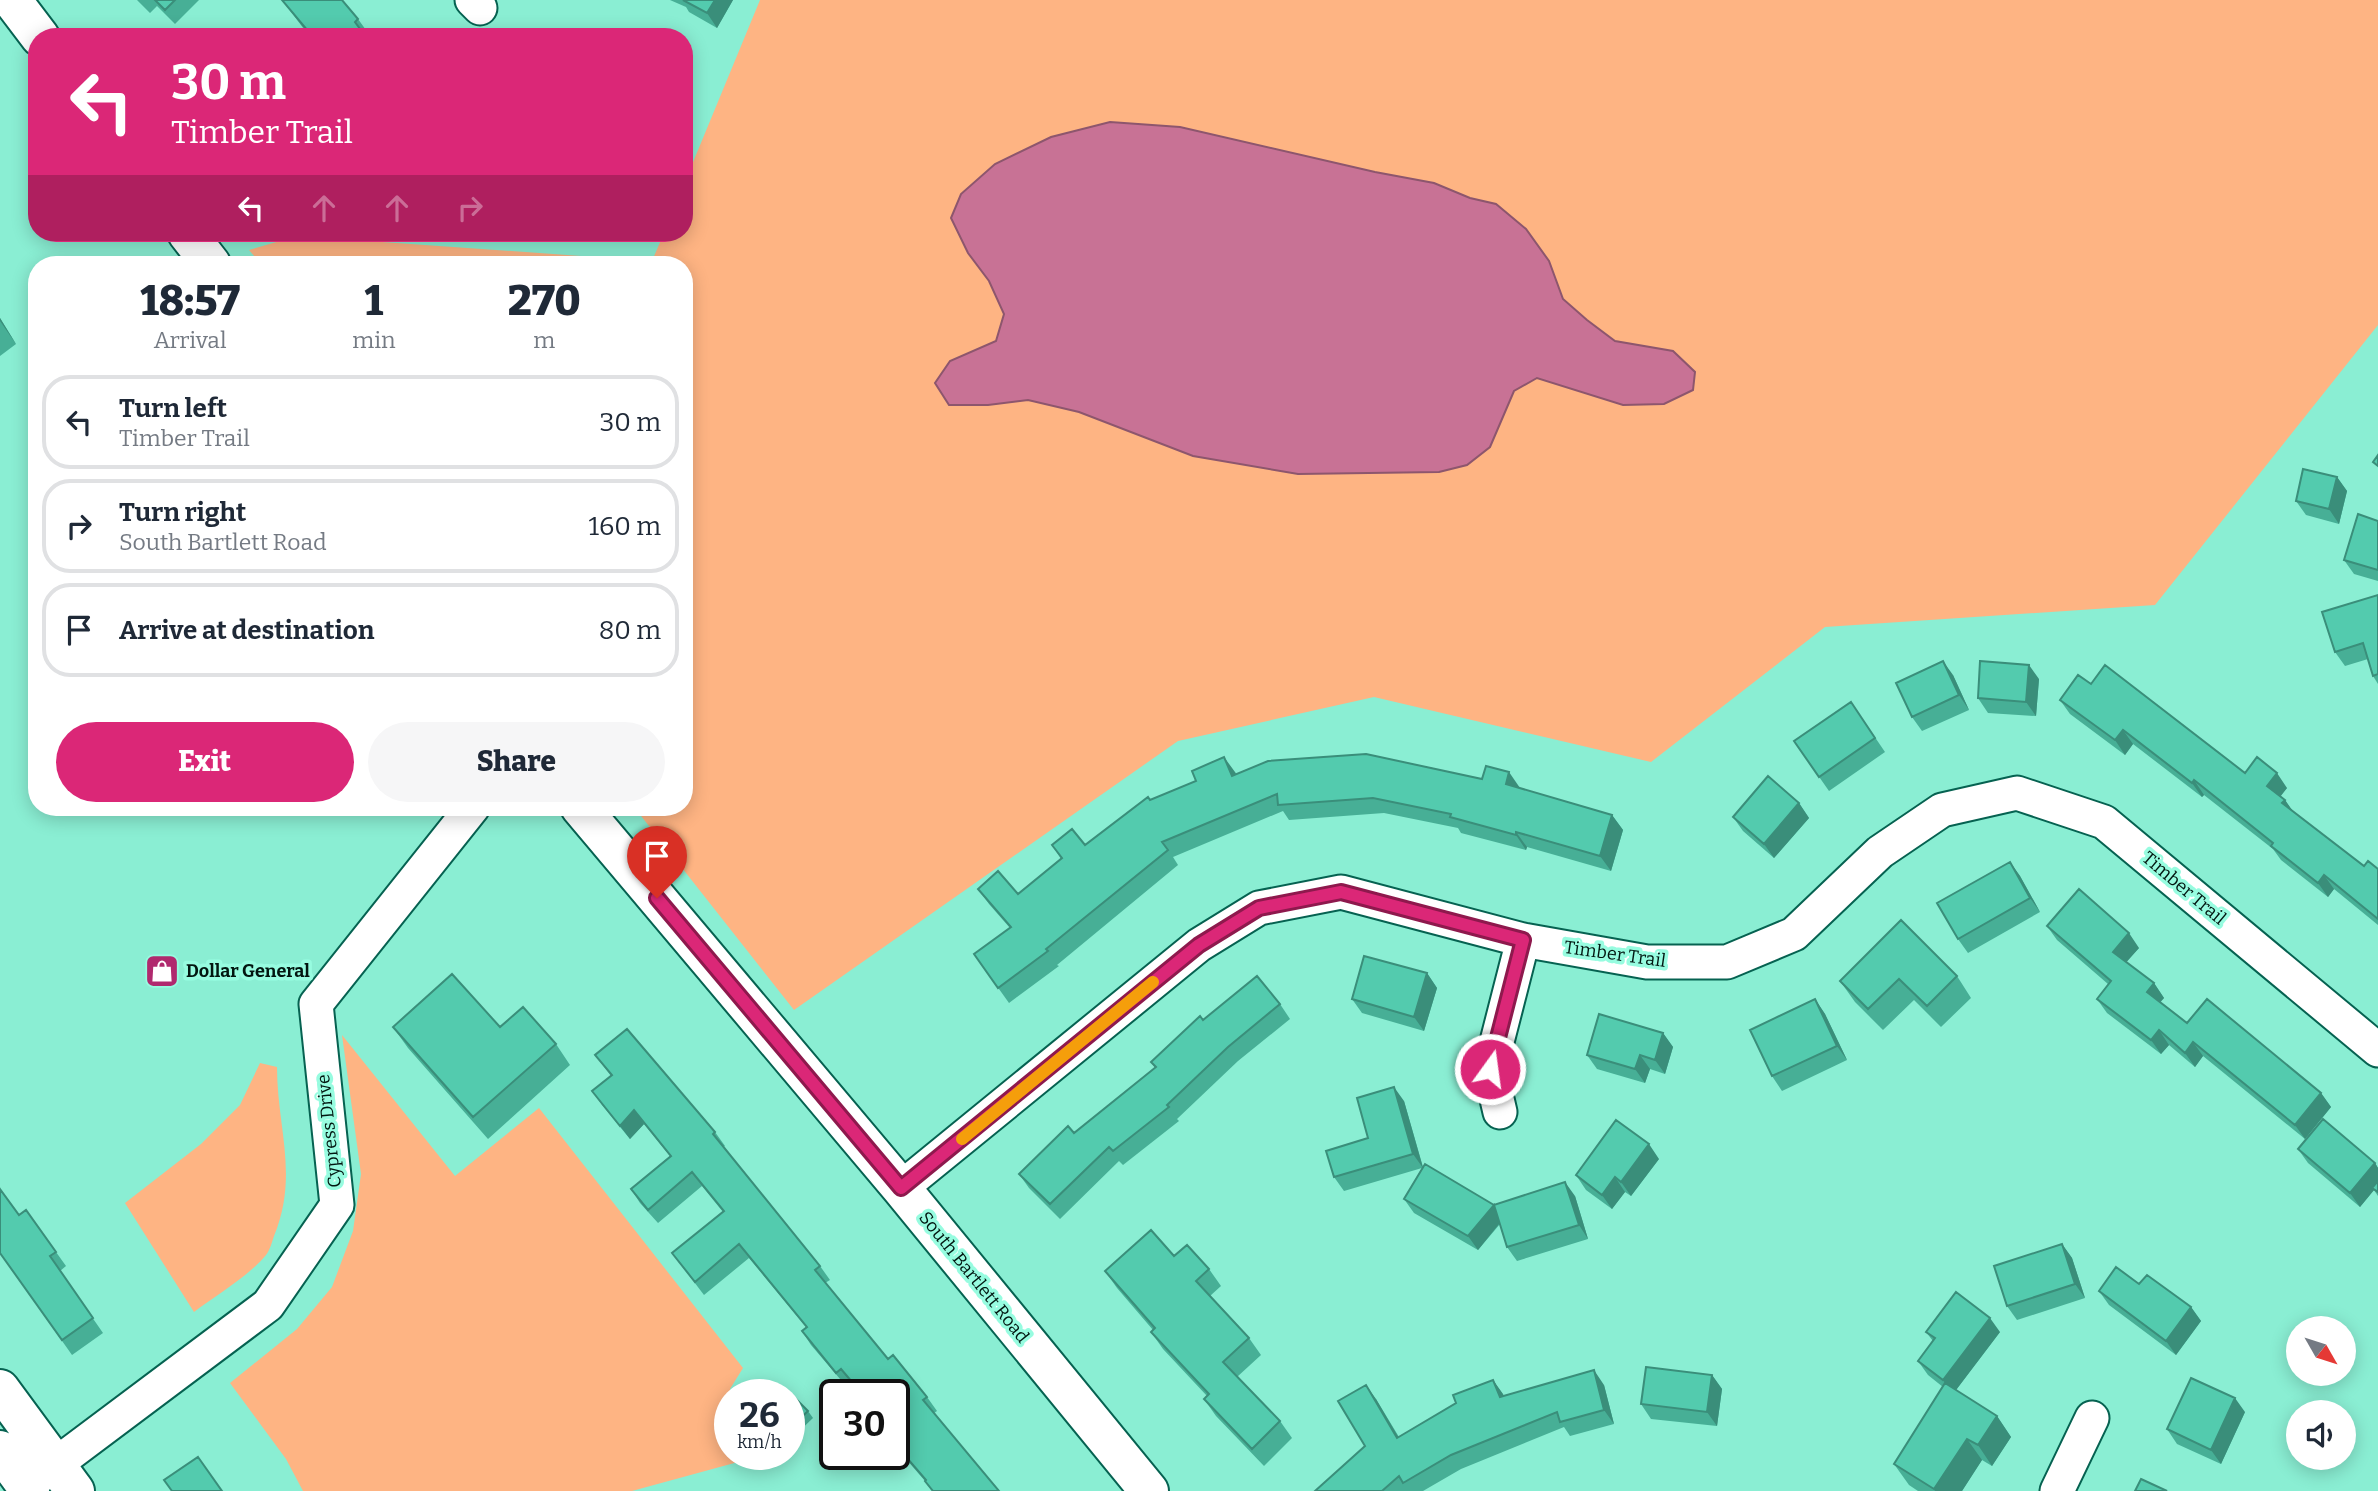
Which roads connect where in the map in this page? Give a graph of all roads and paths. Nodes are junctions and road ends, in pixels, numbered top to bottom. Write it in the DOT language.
graph roads {
  1 [pos="12,0"];
  2 [pos="33,28"];
  3 [pos="194,242"];
  4 [pos="205,256"];
  5 [pos="467,816"];
  6 [pos="588,816"];
  7 [pos="1523,940"];
  8 [pos="2378,1050"];
  9 [pos="1500,1112"];
  10 [pos="901,1188"];
  11 [pos="0,1388"];
  12 [pos="2092,1418"];
  13 [pos="0,1450"];
  14 [pos="41,1485"];
  15 [pos="1149,1491"];
  16 [pos="2057,1491"];
  1 -- 2 [label="main road"];
  3 -- 4 [label="main road"];
  5 -- 14 [label="street, Cypress Drive"];
  6 -- 10 [label="main road, South Bartlett Road"];
  7 -- 8 [label="street, Timber Trail"];
  7 -- 9 [label="street"];
  7 -- 10 [label="street, Timber Trail"];
  10 -- 15 [label="main road, South Bartlett Road"];
  11 -- 14 [label="main road"];
  12 -- 16 [label="street"];
  13 -- 14 [label="main road"];
}
